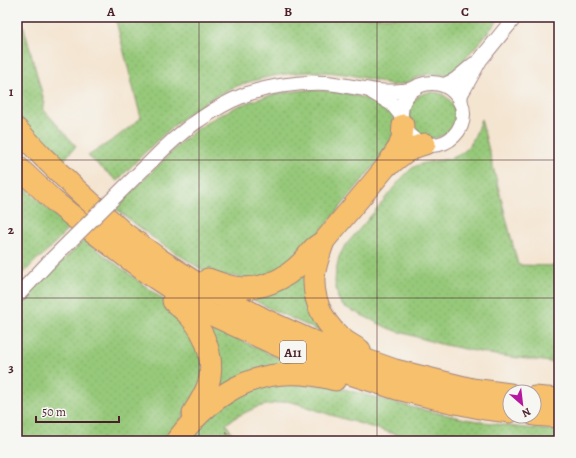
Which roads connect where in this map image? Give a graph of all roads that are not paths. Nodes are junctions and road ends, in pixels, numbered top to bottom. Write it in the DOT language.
graph roads {
  1 [pos="515,17"];
  2 [pos="480,60"];
  3 [pos="444,86"];
  4 [pos="416,88"];
  5 [pos="367,89"];
  6 [pos="460,102"];
  7 [pos="402,120"];
  8 [pos="17,129"];
  9 [pos="425,144"];
  10 [pos="17,166"];
  11 [pos="385,168"];
  12 [pos="324,241"];
  13 [pos="154,267"];
  14 [pos="17,296"];
  15 [pos="395,370"];
  16 [pos="502,393"];
  17 [pos="542,398"];
  18 [pos="559,399"];
  19 [pos="451,402"];
  20 [pos="502,411"];
  21 [pos="542,416"];
  22 [pos="559,417"];
  23 [pos="181,435"];
  1 -- 2 [label="street"];
  2 -- 3 [label="street"];
  2 -- 6 [label="street"];
  3 -- 4 [label="street"];
  3 -- 6 [label="street"];
  4 -- 5 [label="street"];
  4 -- 7 [label="street"];
  5 -- 7 [label="street"];
  5 -- 14 [label="street, bridge"];
  6 -- 9 [label="street"];
  7 -- 9 [label="street"];
  7 -- 11 [label="highway"];
  8 -- 13 [label="highway, A11"];
  9 -- 11 [label="highway"];
  10 -- 13 [label="highway, A11"];
  11 -- 12 [label="highway"];
  12 -- 13 [label="highway"];
  12 -- 15 [label="highway"];
  13 -- 15 [label="highway, A11"];
  13 -- 19 [label="highway, A11"];
  13 -- 23 [label="highway"];
  15 -- 16 [label="highway, A11"];
  17 -- 18 [label="highway"];
  19 -- 20 [label="highway, A11"];
  19 -- 23 [label="highway"];
  21 -- 22 [label="highway"];
}
